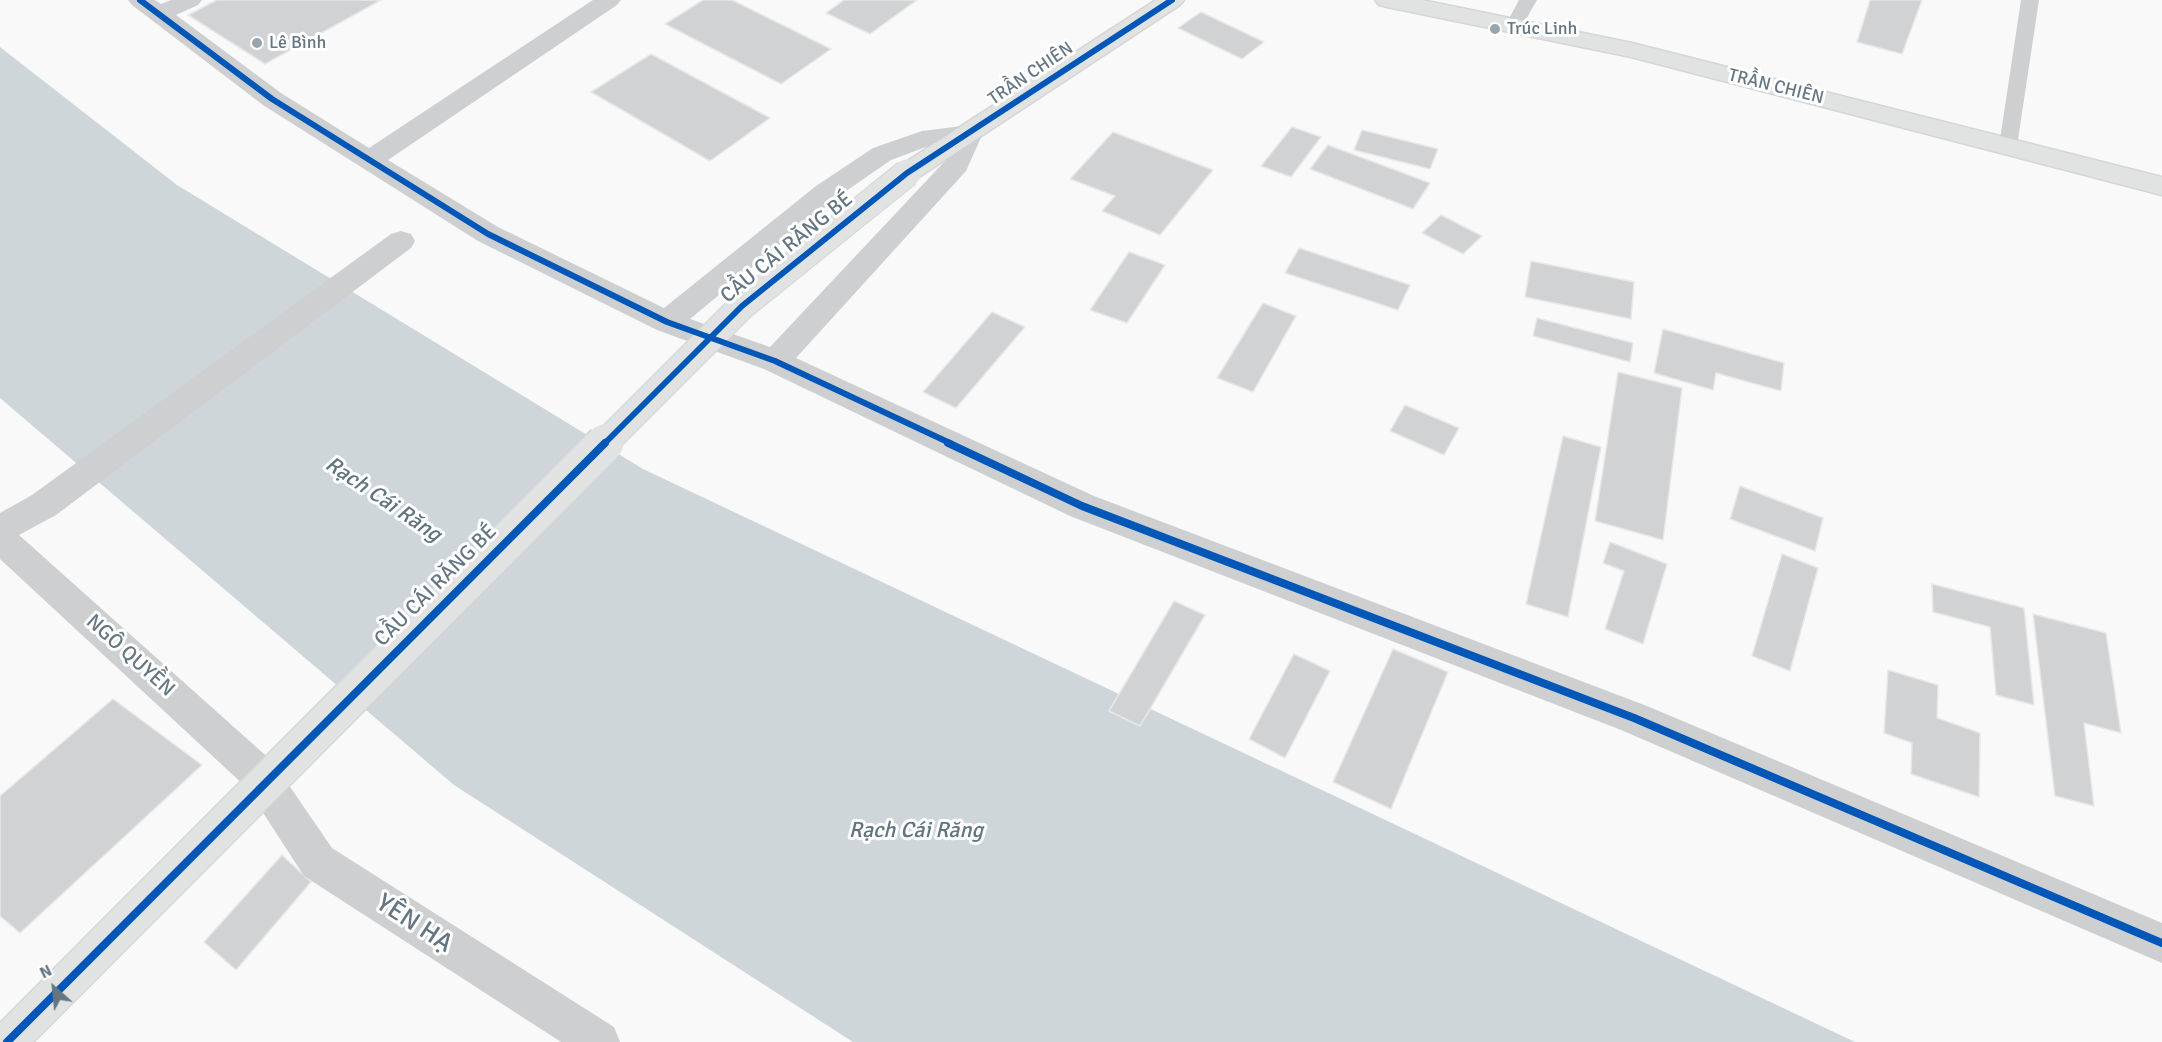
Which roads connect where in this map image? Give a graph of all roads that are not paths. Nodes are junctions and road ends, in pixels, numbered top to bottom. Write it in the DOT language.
graph roads {
  1 [pos="189,0"];
  2 [pos="609,0"];
  3 [pos="1172,0"];
  4 [pos="1387,0"];
  5 [pos="1528,0"];
  6 [pos="2030,0"];
  7 [pos="149,7"];
  8 [pos="1514,26"];
  9 [pos="970,133"];
  10 [pos="2008,146"];
  11 [pos="369,160"];
  12 [pos="907,173"];
  13 [pos="2162,186"];
  14 [pos="401,241"];
  15 [pos="667,322"];
  16 [pos="775,361"];
  17 [pos="0,529"];
  18 [pos="0,538"];
  19 [pos="260,775"];
  20 [pos="2162,943"];
  21 [pos="8,1042"];
  22 [pos="599,1042"];
  1 -- 7 [label="street"];
  2 -- 11 [label="street"];
  3 -- 9 [label="street, TRẦN CHIÊN"];
  4 -- 8 [label="street, TRẦN CHIÊN"];
  5 -- 8 [label="lane"];
  6 -- 10 [label="lane"];
  7 -- 11 [label="street"];
  8 -- 10 [label="street, TRẦN CHIÊN"];
  9 -- 12 [label="street, TRẦN CHIÊN"];
  9 -- 15 [label="street"];
  9 -- 16 [label="street"];
  10 -- 13 [label="street, TRẦN CHIÊN"];
  11 -- 15 [label="street"];
  12 -- 21 [label="street, CẦU CÁI RĂNG BÉ, bridge"];
  14 -- 17 [label="street"];
  15 -- 16 [label="street"];
  16 -- 20 [label="street"];
  18 -- 19 [label="street, NGÔ QUYỀN"];
  19 -- 22 [label="street, YÊN HẠ"];
}
